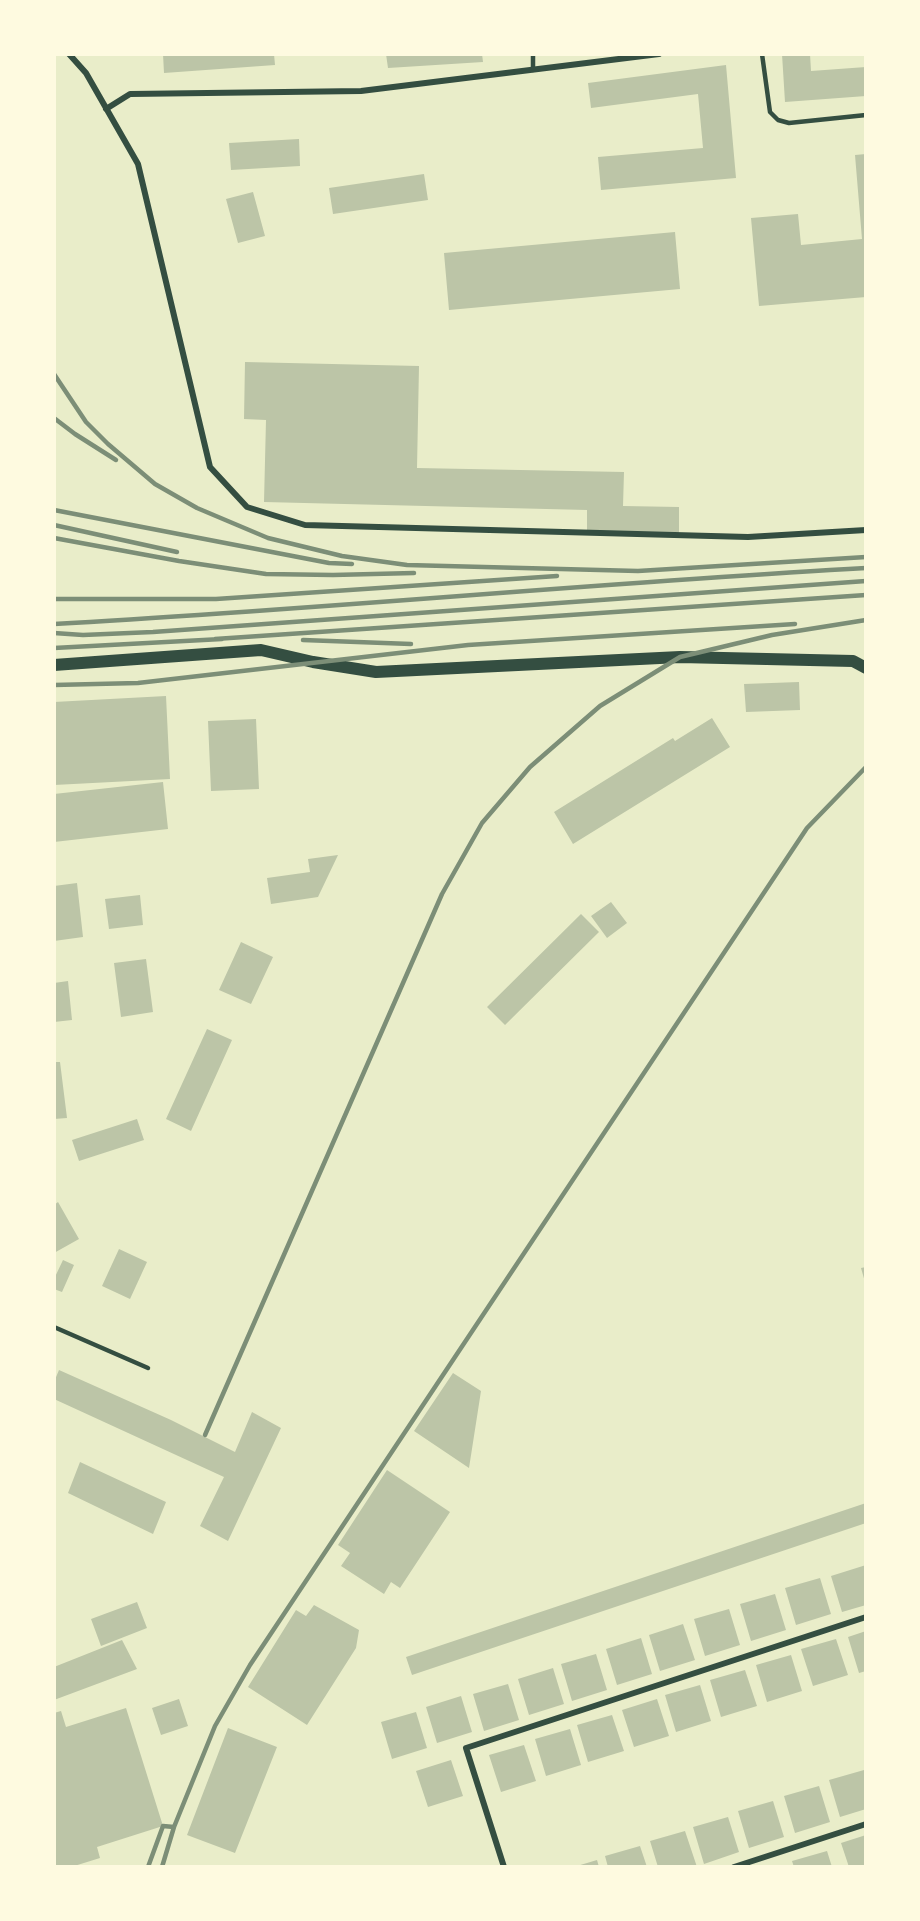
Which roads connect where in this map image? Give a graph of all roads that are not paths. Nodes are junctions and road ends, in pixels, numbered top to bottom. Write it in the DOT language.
graph roads {
  1 [pos="69,54"];
  2 [pos="533,54"];
  3 [pos="659,54"];
  4 [pos="762,54"];
  5 [pos="533,70"];
  6 [pos="106,109"];
  7 [pos="866,115"];
  8 [pos="866,530"];
  9 [pos="54,665"];
  10 [pos="866,668"];
  11 [pos="54,1327"];
  12 [pos="148,1368"];
  13 [pos="866,1617"];
  14 [pos="866,1824"];
  15 [pos="504,1867"];
  16 [pos="734,1867"];
  1 -- 6 [label="street"];
  2 -- 5 [label="lane"];
  3 -- 5 [label="street"];
  4 -- 7 [label="lane"];
  5 -- 6 [label="street"];
  6 -- 8 [label="street"];
  9 -- 10 [label="main road"];
  11 -- 12 [label="lane"];
  13 -- 15 [label="street"];
  14 -- 16 [label="street"];
}
